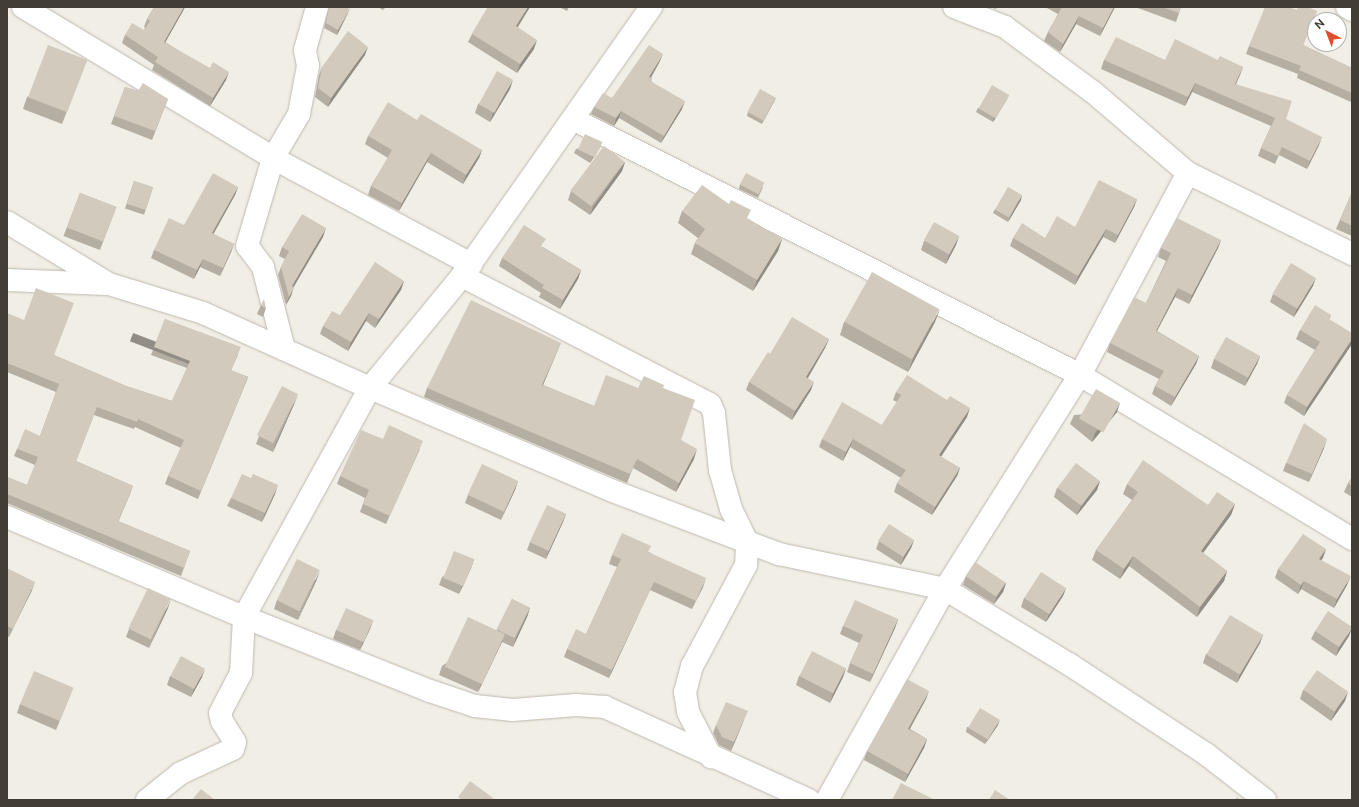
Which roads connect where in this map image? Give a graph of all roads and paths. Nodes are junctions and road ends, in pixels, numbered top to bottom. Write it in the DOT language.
graph roads {
  1 [pos="22,7"];
  2 [pos="317,7"];
  3 [pos="651,7"];
  4 [pos="954,7"];
  5 [pos="1347,7"];
  6 [pos="1352,10"];
  7 [pos="573,119"];
  8 [pos="273,158"];
  9 [pos="1188,173"];
  10 [pos="7,222"];
  11 [pos="1352,254"];
  12 [pos="466,270"];
  13 [pos="7,280"];
  14 [pos="109,284"];
  15 [pos="284,349"];
  16 [pos="1080,376"];
  17 [pos="370,388"];
  18 [pos="7,517"];
  19 [pos="1352,539"];
  20 [pos="747,542"];
  21 [pos="945,589"];
  22 [pos="244,617"];
  23 [pos="711,757"];
  24 [pos="147,800"];
  25 [pos="809,800"];
  26 [pos="827,800"];
  27 [pos="1265,800"];
  1 -- 8 [label="street"];
  2 -- 8 [label="street"];
  3 -- 7 [label="street"];
  4 -- 9 [label="street"];
  5 -- 6 [label="street"];
  7 -- 12 [label="street"];
  7 -- 16 [label="street"];
  8 -- 12 [label="street"];
  8 -- 15 [label="street"];
  9 -- 11 [label="street"];
  9 -- 16 [label="street"];
  10 -- 14 [label="street"];
  12 -- 17 [label="street"];
  12 -- 20 [label="street"];
  13 -- 14 [label="street"];
  14 -- 15 [label="street"];
  15 -- 17 [label="street"];
  16 -- 19 [label="street"];
  16 -- 21 [label="street"];
  17 -- 20 [label="street"];
  17 -- 22 [label="street"];
  18 -- 22 [label="street"];
  20 -- 21 [label="street"];
  20 -- 23 [label="street"];
  21 -- 26 [label="street"];
  21 -- 27 [label="street"];
  22 -- 23 [label="street"];
  22 -- 24 [label="street"];
  23 -- 25 [label="street"];
}
